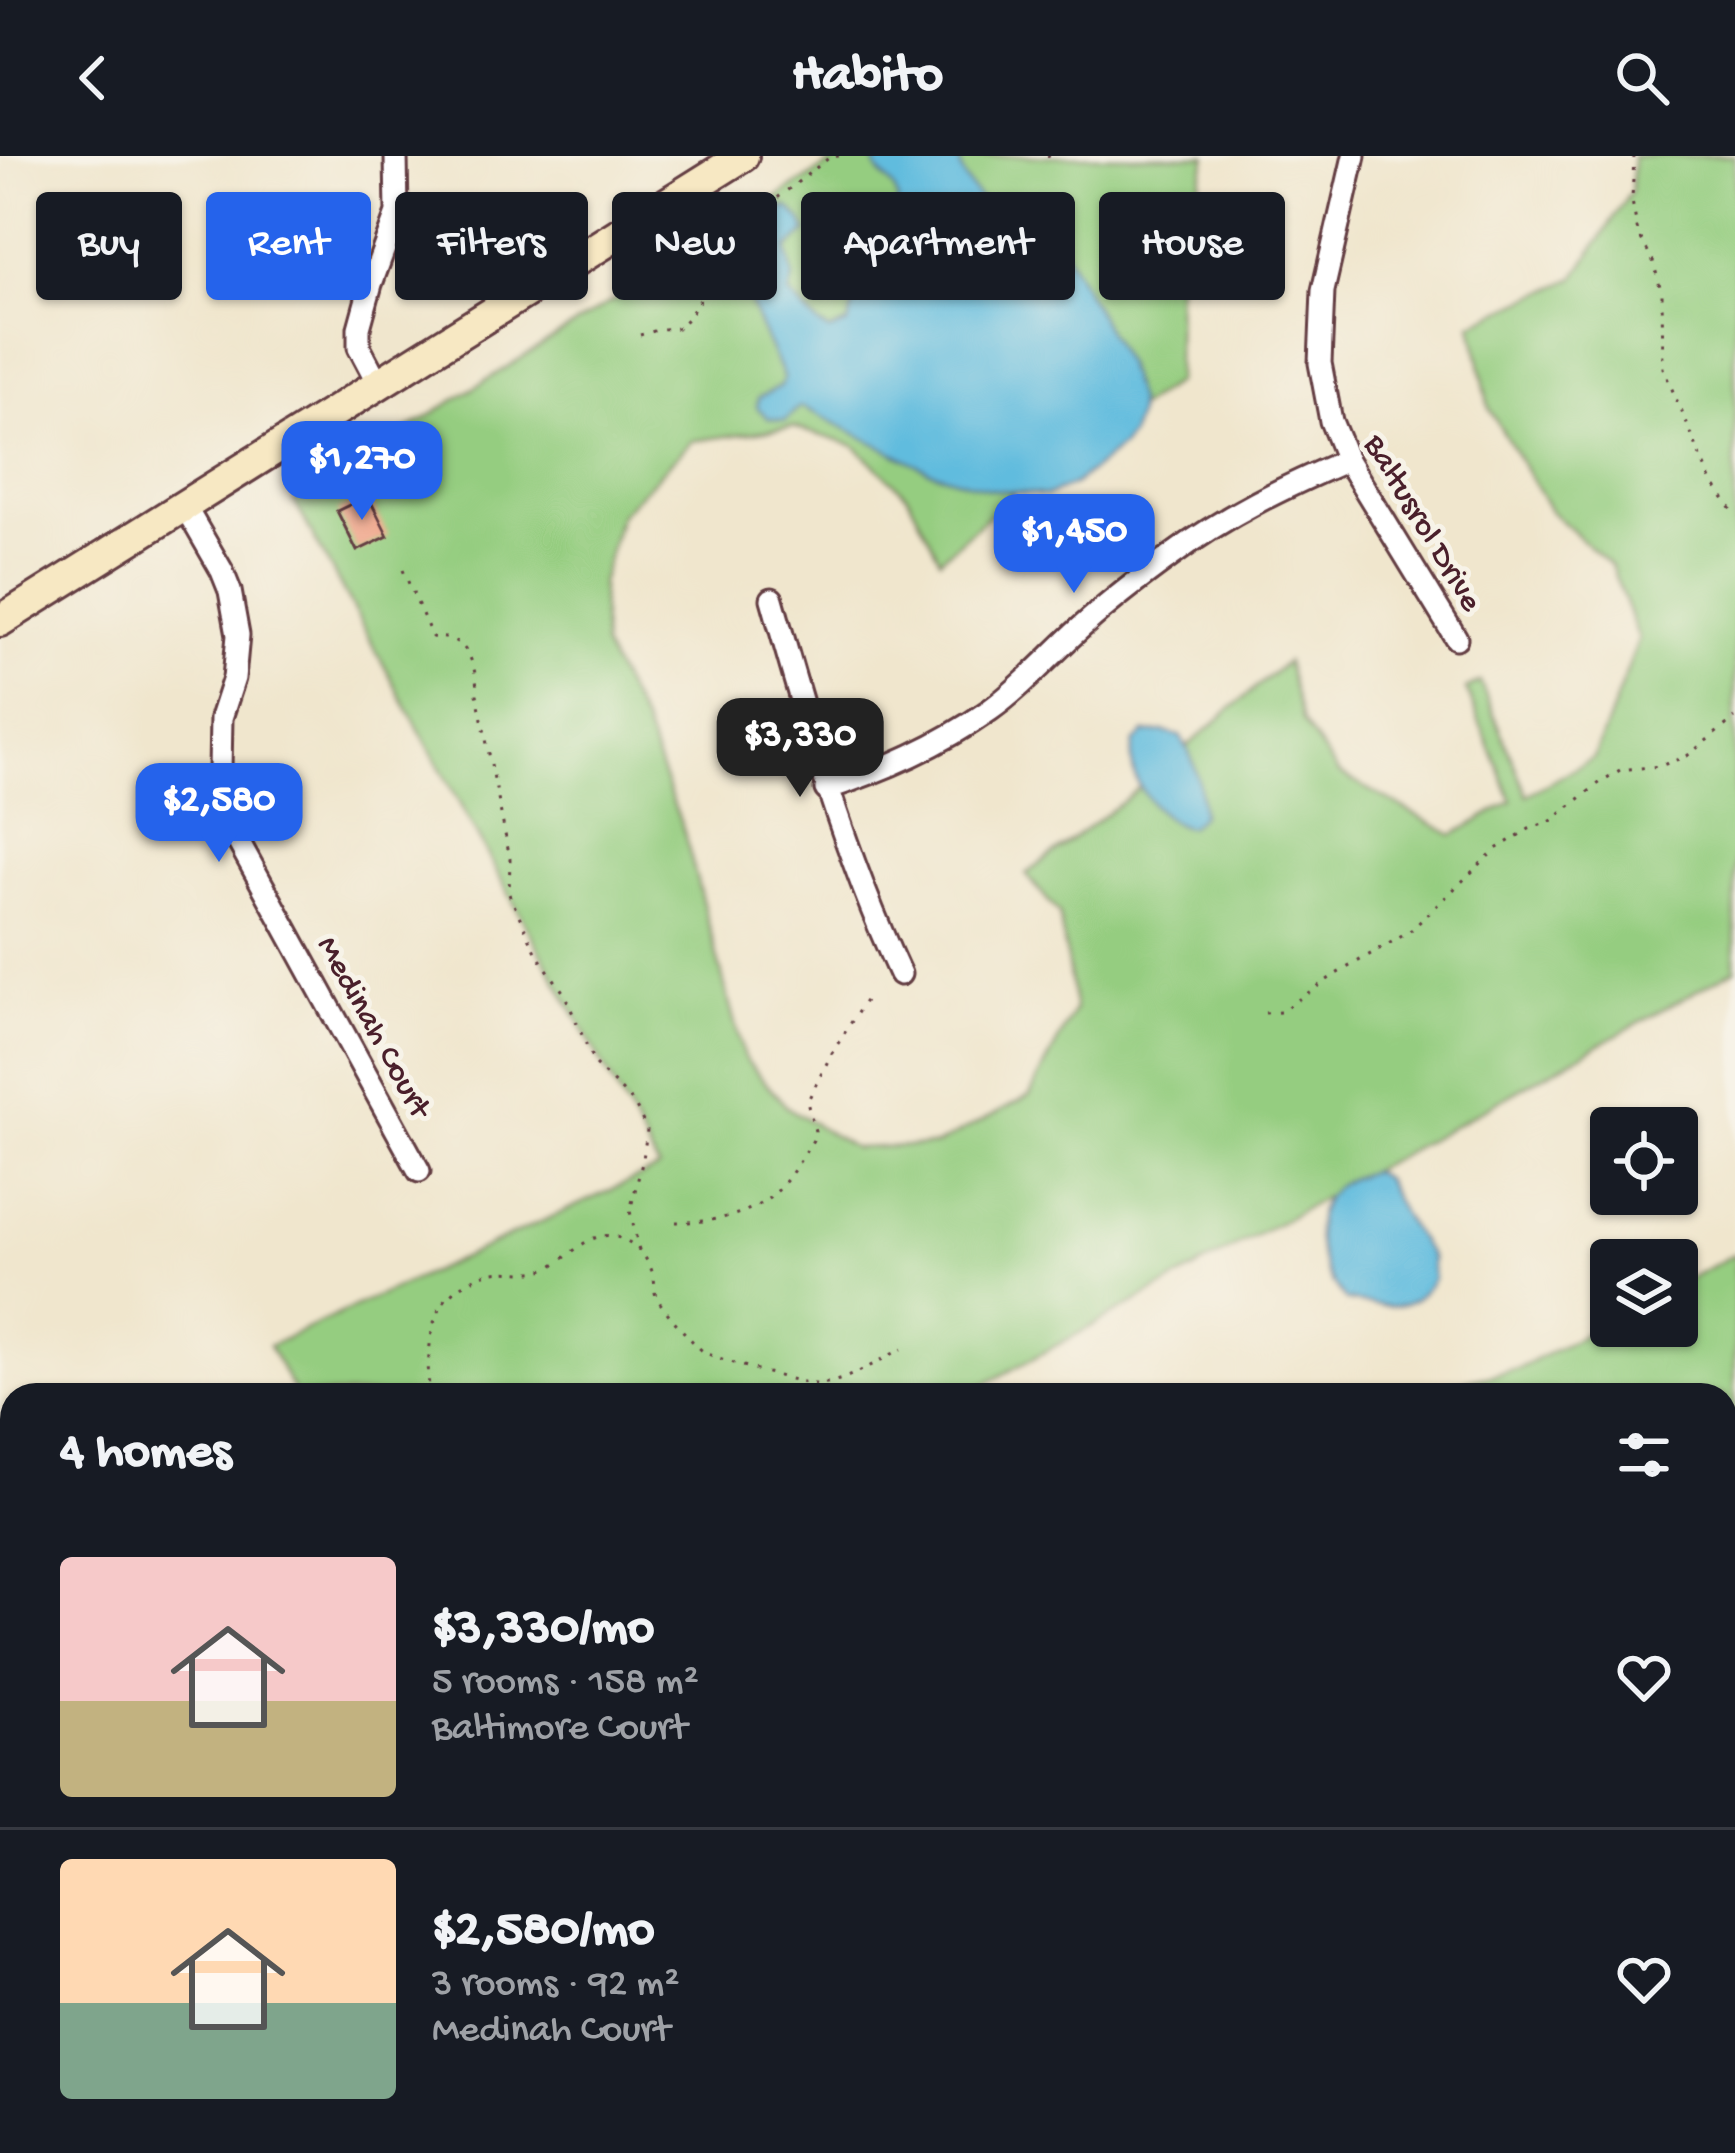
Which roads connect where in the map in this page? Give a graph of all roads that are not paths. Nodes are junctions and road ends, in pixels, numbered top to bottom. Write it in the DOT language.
graph roads {
  1 [pos="396,156"];
  2 [pos="742,156"];
  3 [pos="1354,156"];
  4 [pos="379,383"];
  5 [pos="1347,460"];
  6 [pos="184,505"];
  7 [pos="772,599"];
  8 [pos="0,621"];
  9 [pos="1456,638"];
  10 [pos="826,789"];
  11 [pos="900,974"];
  12 [pos="419,1171"];
  1 -- 4 [label="street"];
  2 -- 4 [label="street"];
  3 -- 5 [label="street, Baltusrol Drive"];
  4 -- 6 [label="street"];
  5 -- 9 [label="street, Baltusrol Drive"];
  5 -- 10 [label="street"];
  6 -- 8 [label="street"];
  6 -- 12 [label="street, Medinah Court"];
  7 -- 10 [label="street"];
  10 -- 11 [label="street"];
}
